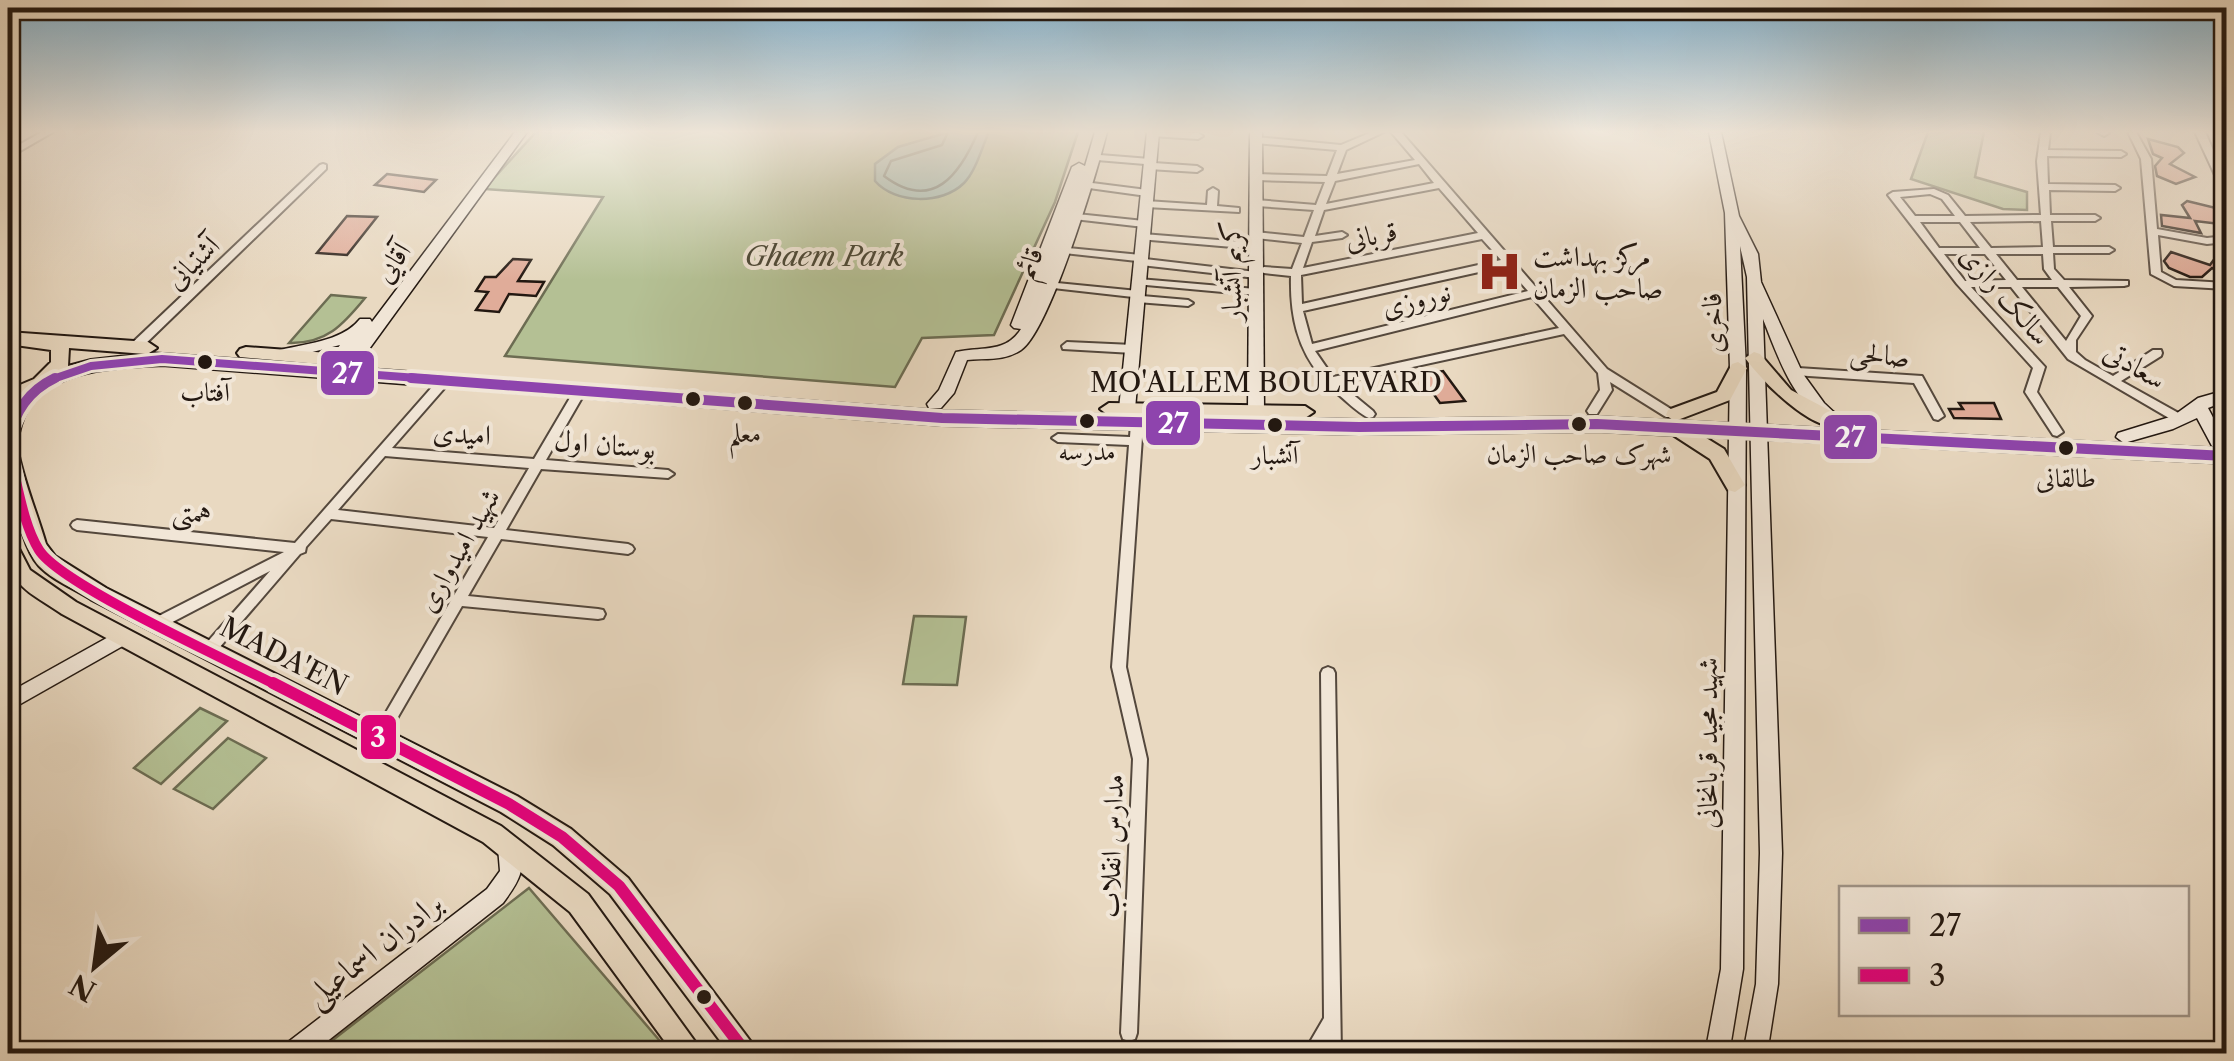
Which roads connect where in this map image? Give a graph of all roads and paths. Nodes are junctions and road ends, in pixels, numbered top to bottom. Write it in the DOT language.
graph roads {
  1 [pos="309,182"];
  2 [pos="467,182"];
  3 [pos="483,182"];
  4 [pos="1072,182"];
  5 [pos="1084,182"];
  6 [pos="1148,182"];
  7 [pos="1256,182"];
  8 [pos="1328,182"];
  9 [pos="1440,182"];
  10 [pos="1725,182"];
  11 [pos="2045,182"];
  12 [pos="2148,182"];
  13 [pos="1442,184"];
  14 [pos="1092,186"];
  15 [pos="2045,187"];
  16 [pos="2115,188"];
  17 [pos="1213,191"];
  18 [pos="1146,198"];
  19 [pos="1256,203"];
  20 [pos="1212,208"];
  21 [pos="1320,208"];
  22 [pos="1236,210"];
  23 [pos="1732,213"];
  24 [pos="1082,214"];
  25 [pos="1965,218"];
  26 [pos="2049,218"];
  27 [pos="2095,218"];
  28 [pos="1915,219"];
  29 [pos="1144,230"];
  30 [pos="2151,231"];
  31 [pos="1342,234"];
  32 [pos="1486,235"];
  33 [pos="2226,239"];
  34 [pos="1256,240"];
  35 [pos="1308,240"];
  36 [pos="2048,250"];
  37 [pos="2108,250"];
  38 [pos="1068,251"];
  39 [pos="1986,251"];
  40 [pos="1938,252"];
  41 [pos="1141,260"];
  42 [pos="1508,262"];
  43 [pos="1260,273"];
  44 [pos="1296,273"];
  45 [pos="1754,276"];
  46 [pos="2124,283"];
  47 [pos="1965,284"];
  48 [pos="2011,284"];
  49 [pos="2058,284"];
  50 [pos="1056,286"];
  51 [pos="2226,286"];
  52 [pos="1138,292"];
  53 [pos="1256,292"];
  54 [pos="1536,293"];
  55 [pos="1188,303"];
  56 [pos="1296,309"];
  57 [pos="364,324"];
  58 [pos="1567,330"];
  59 [pos="41,339"];
  60 [pos="8,341"];
  61 [pos="1067,346"];
  62 [pos="135,347"];
  63 [pos="1132,349"];
  64 [pos="1308,349"];
  65 [pos="1011,350"];
  66 [pos="2157,353"];
  67 [pos="281,355"];
  68 [pos="2074,358"];
  69 [pos="1746,362"];
  70 [pos="349,363"];
  71 [pos="1604,372"];
  72 [pos="1798,372"];
  73 [pos="444,381"];
  74 [pos="2113,381"];
  75 [pos="1327,382"];
  76 [pos="40,383"];
  77 [pos="581,389"];
  78 [pos="2226,396"];
  79 [pos="8,397"];
  80 [pos="935,404"];
  81 [pos="2200,409"];
  82 [pos="1256,411"];
  83 [pos="1593,412"];
  84 [pos="1369,414"];
  85 [pos="1938,416"];
  86 [pos="2178,418"];
  87 [pos="1673,419"];
  88 [pos="1838,422"];
  89 [pos="1133,424"];
  90 [pos="1745,424"];
  91 [pos="2057,432"];
  92 [pos="2124,437"];
  93 [pos="1058,438"];
  94 [pos="8,439"];
  95 [pos="8,448"];
  96 [pos="2224,449"];
  97 [pos="384,452"];
  98 [pos="537,464"];
  99 [pos="668,474"];
  100 [pos="1735,485"];
  101 [pos="330,514"];
  102 [pos="77,525"];
  103 [pos="496,535"];
  104 [pos="8,547"];
  105 [pos="301,549"];
  106 [pos="628,549"];
  107 [pos="458,600"];
  108 [pos="598,614"];
  109 [pos="156,624"];
  110 [pos="121,638"];
  111 [pos="208,651"];
  112 [pos="1734,667"];
  113 [pos="1328,672"];
  114 [pos="1766,674"];
  115 [pos="1767,698"];
  116 [pos="1734,702"];
  117 [pos="8,704"];
  118 [pos="1768,722"];
  119 [pos="378,737"];
  120 [pos="509,847"];
  121 [pos="1332,1020"];
  122 [pos="1129,1033"];
  123 [pos="684,1050"];
  124 [pos="290,1054"];
  125 [pos="747,1054"];
  126 [pos="1311,1054"];
  127 [pos="1333,1054"];
  128 [pos="1718,1054"];
  129 [pos="1755,1054"];
  1 -- 62 [label="street, آشتیانی"];
  2 -- 57 [label="main road, آقایی"];
  3 -- 70 [label="main road, آقایی"];
  4 -- 65 [label="main road, قائم"];
  5 -- 65 [label="main road, قائم"];
  6 -- 18 [label="main road"];
  7 -- 19 [label="main road, کریم آتشبار"];
  8 -- 21 [label="street"];
  9 -- 13 [label="street"];
  10 -- 23 [label="main road, فاخری"];
  11 -- 15 [label="street, سعادتی"];
  12 -- 30 [label="street"];
  13 -- 21 [label="street"];
  13 -- 32 [label="street"];
  14 -- 18 [label="street"];
  15 -- 16 [label="street"];
  15 -- 26 [label="street, سعادتی"];
  17 -- 20 [label="street"];
  18 -- 20 [label="street"];
  18 -- 29 [label="main road"];
  19 -- 21 [label="street"];
  19 -- 34 [label="main road, کریم آتشبار"];
  20 -- 22 [label="street"];
  21 -- 35 [label="street"];
  23 -- 45 [label="main road, فاخری"];
  23 -- 69 [label="main road, فاخری"];
  24 -- 29 [label="street"];
  25 -- 26 [label="street"];
  25 -- 28 [label="street"];
  25 -- 28 [label="street, سالک رازی"];
  25 -- 39 [label="street"];
  26 -- 27 [label="street"];
  26 -- 36 [label="street, سعادتی"];
  28 -- 40 [label="street, سالک رازی"];
  29 -- 34 [label="street"];
  29 -- 41 [label="main road"];
  30 -- 33 [label="street"];
  30 -- 51 [label="street"];
  31 -- 35 [label="street"];
  32 -- 42 [label="street"];
  32 -- 44 [label="street, قربانی"];
  34 -- 35 [label="street"];
  34 -- 43 [label="main road, کریم آتشبار"];
  35 -- 44 [label="street"];
  36 -- 37 [label="street"];
  36 -- 39 [label="street"];
  36 -- 49 [label="street, سعادتی"];
  38 -- 41 [label="street, قربانی"];
  39 -- 40 [label="street"];
  39 -- 48 [label="street"];
  40 -- 47 [label="street, سالک رازی"];
  41 -- 43 [label="street, قربانی"];
  41 -- 52 [label="main road"];
  42 -- 54 [label="street"];
  42 -- 56 [label="street"];
  43 -- 44 [label="street, قربانی"];
  43 -- 53 [label="main road, کریم آتشبار"];
  44 -- 56 [label="street"];
  45 -- 69 [label="main road, فاخری"];
  45 -- 72 [label="main road"];
  46 -- 49 [label="street"];
  47 -- 48 [label="street"];
  47 -- 91 [label="street, سالک رازی"];
  48 -- 49 [label="street"];
  48 -- 68 [label="street"];
  49 -- 68 [label="street, سعادتی"];
  50 -- 52 [label="street"];
  52 -- 53 [label="street"];
  52 -- 55 [label="street"];
  52 -- 63 [label="main road"];
  53 -- 82 [label="main road, کریم آتشبار"];
  54 -- 58 [label="street"];
  54 -- 64 [label="street, نوروزی"];
  56 -- 64 [label="street"];
  57 -- 67 [label="main road"];
  57 -- 70 [label="main road, آقایی"];
  58 -- 71 [label="street"];
  58 -- 75 [label="street"];
  59 -- 60 [label="main road, MO'ALLEM BOULEVARD"];
  59 -- 62 [label="main road, MO'ALLEM BOULEVARD"];
  59 -- 76 [label="main road"];
  61 -- 63 [label="street"];
  62 -- 67 [label="main road, MO'ALLEM BOULEVARD"];
  63 -- 89 [label="main road"];
  64 -- 75 [label="street"];
  65 -- 80 [label="main road"];
  66 -- 74 [label="street"];
  67 -- 70 [label="main road, MO'ALLEM BOULEVARD"];
  68 -- 74 [label="street, سعادتی"];
  69 -- 87 [label="main road"];
  69 -- 88 [label="main road"];
  69 -- 90 [label="main road, فاخری"];
  70 -- 73 [label="main road, MO'ALLEM BOULEVARD"];
  70 -- 76 [label="main road, MO'ALLEM BOULEVARD"];
  70 -- 80 [label="main road, MO'ALLEM BOULEVARD"];
  71 -- 83 [label="street"];
  71 -- 87 [label="street"];
  72 -- 85 [label="street, صالحی"];
  72 -- 88 [label="main road"];
  73 -- 77 [label="main road, MO'ALLEM BOULEVARD"];
  73 -- 97 [label="street"];
  74 -- 86 [label="street, سعادتی"];
  75 -- 84 [label="street"];
  76 -- 79 [label="main road, MO'ALLEM BOULEVARD"];
  76 -- 94 [label="main road"];
  77 -- 89 [label="main road, MO'ALLEM BOULEVARD"];
  77 -- 98 [label="street, شهيد امیدواری"];
  78 -- 81 [label="main road"];
  80 -- 89 [label="main road, MO'ALLEM BOULEVARD"];
  81 -- 86 [label="main road"];
  81 -- 96 [label="main road"];
  82 -- 84 [label="main road, MO'ALLEM BOULEVARD"];
  82 -- 89 [label="main road, MO'ALLEM BOULEVARD"];
  83 -- 84 [label="main road, MO'ALLEM BOULEVARD"];
  83 -- 87 [label="main road, MO'ALLEM BOULEVARD"];
  86 -- 92 [label="main road"];
  87 -- 89 [label="main road, MO'ALLEM BOULEVARD"];
  87 -- 90 [label="main road, MO'ALLEM BOULEVARD"];
  87 -- 100 [label="main road"];
  88 -- 90 [label="main road, MO'ALLEM BOULEVARD"];
  88 -- 91 [label="main road, MO'ALLEM BOULEVARD"];
  89 -- 93 [label="street"];
  89 -- 122 [label="street, مدارس انقلاب"];
  90 -- 96 [label="main road, MO'ALLEM BOULEVARD"];
  90 -- 100 [label="main road, شهید مجید قربانخانی"];
  90 -- 114 [label="main road"];
  91 -- 92 [label="main road, MO'ALLEM BOULEVARD"];
  92 -- 96 [label="main road, MO'ALLEM BOULEVARD"];
  95 -- 109 [label="main road, MADA'EN"];
  97 -- 98 [label="street, امیدی"];
  97 -- 101 [label="street"];
  98 -- 99 [label="street, بوستان اول"];
  98 -- 103 [label="street, شهيد امیدواری"];
  100 -- 112 [label="main road, شهید مجید قربانخانی"];
  101 -- 103 [label="street"];
  101 -- 105 [label="street"];
  102 -- 105 [label="street, همتی"];
  103 -- 106 [label="street"];
  103 -- 107 [label="street, شهيد امیدواری"];
  104 -- 110 [label="main road"];
  105 -- 109 [label="street"];
  105 -- 111 [label="street"];
  107 -- 108 [label="street"];
  107 -- 119 [label="street, شهيد امیدواری"];
  109 -- 111 [label="main road, MADA'EN"];
  110 -- 117 [label="main road"];
  110 -- 120 [label="main road"];
  111 -- 119 [label="main road, MADA'EN"];
  112 -- 114 [label="main road"];
  112 -- 116 [label="main road, شهید مجید قربانخانی"];
  113 -- 121 [label="street"];
  114 -- 115 [label="main road"];
  115 -- 116 [label="main road"];
  115 -- 118 [label="main road"];
  116 -- 118 [label="main road"];
  116 -- 128 [label="main road, شهید مجید قربانخانی"];
  118 -- 129 [label="main road"];
  119 -- 125 [label="main road, MADA'EN"];
  120 -- 123 [label="main road"];
  120 -- 124 [label="main road, برادران اسماعیلی"];
  121 -- 126 [label="street"];
  121 -- 127 [label="street"];
}
